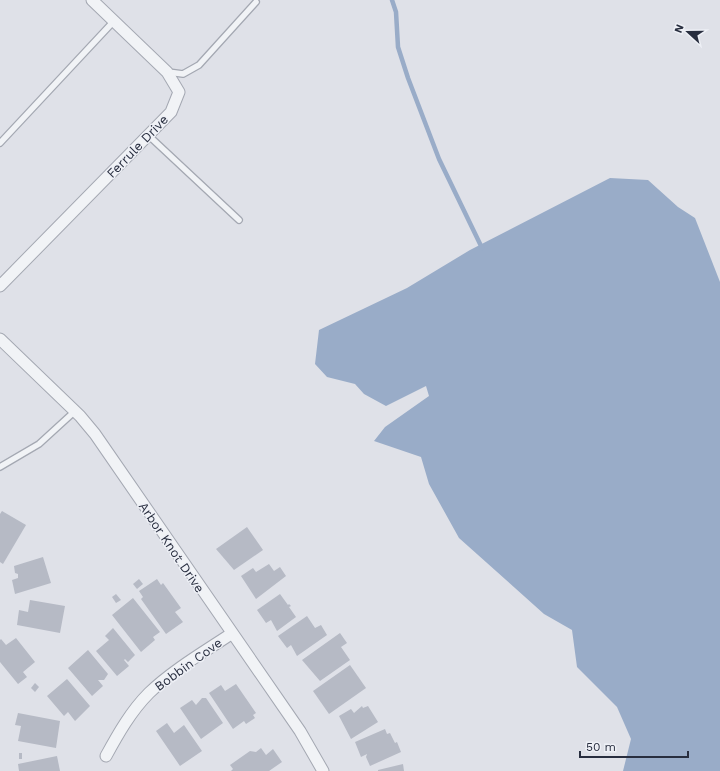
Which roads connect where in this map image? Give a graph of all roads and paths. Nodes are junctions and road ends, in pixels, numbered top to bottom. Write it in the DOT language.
graph roads {
  1 [pos="92,0"];
  2 [pos="256,2"];
  3 [pos="114,21"];
  4 [pos="168,72"];
  5 [pos="148,135"];
  6 [pos="0,143"];
  7 [pos="239,220"];
  8 [pos="0,286"];
  9 [pos="0,339"];
  10 [pos="74,412"];
  11 [pos="0,467"];
  12 [pos="231,634"];
  13 [pos="106,756"];
  14 [pos="323,771"];
  1 -- 3 [label="street, Ferrule Drive"];
  2 -- 4 [label="lane"];
  3 -- 4 [label="street, Ferrule Drive"];
  3 -- 6 [label="lane"];
  4 -- 5 [label="street, Ferrule Drive"];
  5 -- 7 [label="lane"];
  5 -- 8 [label="street, Ferrule Drive"];
  9 -- 10 [label="street, Arbor Knot Drive"];
  10 -- 11 [label="lane"];
  10 -- 12 [label="street, Arbor Knot Drive"];
  12 -- 13 [label="street, Bobbin Cove"];
  12 -- 14 [label="street, Arbor Knot Drive"];
}
